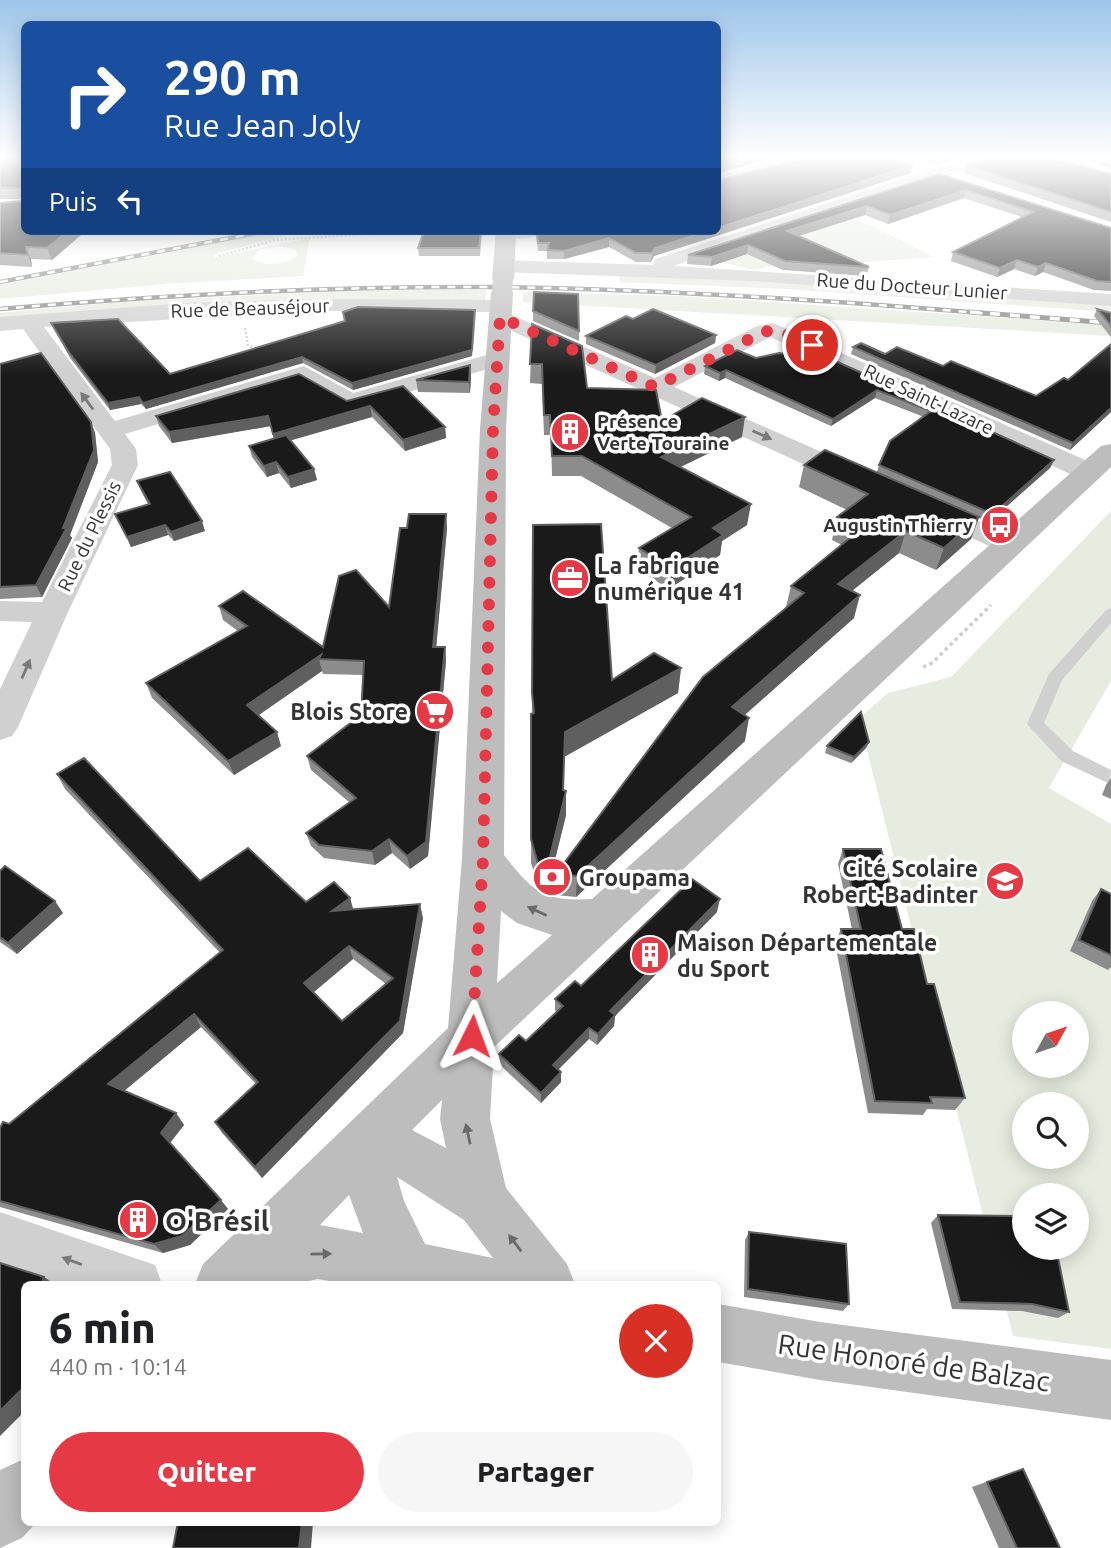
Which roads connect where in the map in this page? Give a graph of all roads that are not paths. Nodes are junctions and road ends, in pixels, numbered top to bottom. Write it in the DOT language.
graph roads {
  1 [pos="762,230"];
  2 [pos="506,235"];
  3 [pos="640,270"];
  4 [pos="502,292"];
  5 [pos="1111,300"];
  6 [pos="29,322"];
  7 [pos="0,324"];
  8 [pos="497,359"];
  9 [pos="655,387"];
  10 [pos="108,430"];
  11 [pos="1111,452"];
  12 [pos="1089,472"];
  13 [pos="884,490"];
  14 [pos="910,500"];
  15 [pos="1008,544"];
  16 [pos="0,611"];
  17 [pos="51,611"];
  18 [pos="1111,613"];
  19 [pos="0,727"];
  20 [pos="1110,777"];
  21 [pos="483,859"];
  22 [pos="603,917"];
  23 [pos="472,1036"];
  24 [pos="362,1143"];
  25 [pos="483,1201"];
  26 [pos="0,1238"];
  27 [pos="408,1268"];
  28 [pos="127,1281"];
  29 [pos="226,1281"];
  30 [pos="241,1281"];
  31 [pos="474,1281"];
  32 [pos="545,1281"];
  33 [pos="721,1333"];
  34 [pos="1111,1390"];
  35 [pos="21,1493"];
  36 [pos="0,1516"];
  1 -- 3 [label="street"];
  2 -- 4 [label="main road"];
  3 -- 4 [label="street, Rue du Docteur Lunier"];
  3 -- 5 [label="street, Rue du Docteur Lunier"];
  4 -- 6 [label="street, Rue de Beauséjour"];
  4 -- 8 [label="main road"];
  4 -- 9 [label="street"];
  6 -- 7 [label="street, Rue de Beauséjour"];
  10 -- 6 [label="street, Rue du Plessis, one-way"];
  8 -- 10 [label="street"];
  8 -- 21 [label="main road"];
  9 -- 12 [label="street, Rue Saint-Lazare"];
  9 -- 13 [label="street, one-way"];
  10 -- 17 [label="street, Rue du Plessis"];
  11 -- 12 [label="main road"];
  12 -- 15 [label="main road"];
  14 -- 15 [label="street"];
  15 -- 22 [label="main road"];
  16 -- 17 [label="street"];
  19 -- 17 [label="street, Rue du Plessis, one-way"];
  18 -- 20 [label="lane"];
  22 -- 21 [label="main road, one-way"];
  21 -- 23 [label="main road"];
  22 -- 23 [label="main road"];
  23 -- 24 [label="main road"];
  25 -- 23 [label="main road, one-way"];
  24 -- 25 [label="main road"];
  24 -- 27 [label="main road"];
  24 -- 29 [label="main road"];
  32 -- 25 [label="main road, one-way"];
  28 -- 26 [label="street, one-way"];
  30 -- 27 [label="main road, one-way"];
  27 -- 31 [label="main road"];
  33 -- 34 [label="main road, Rue Honoré de Balzac"];
  35 -- 36 [label="main road"];
}
